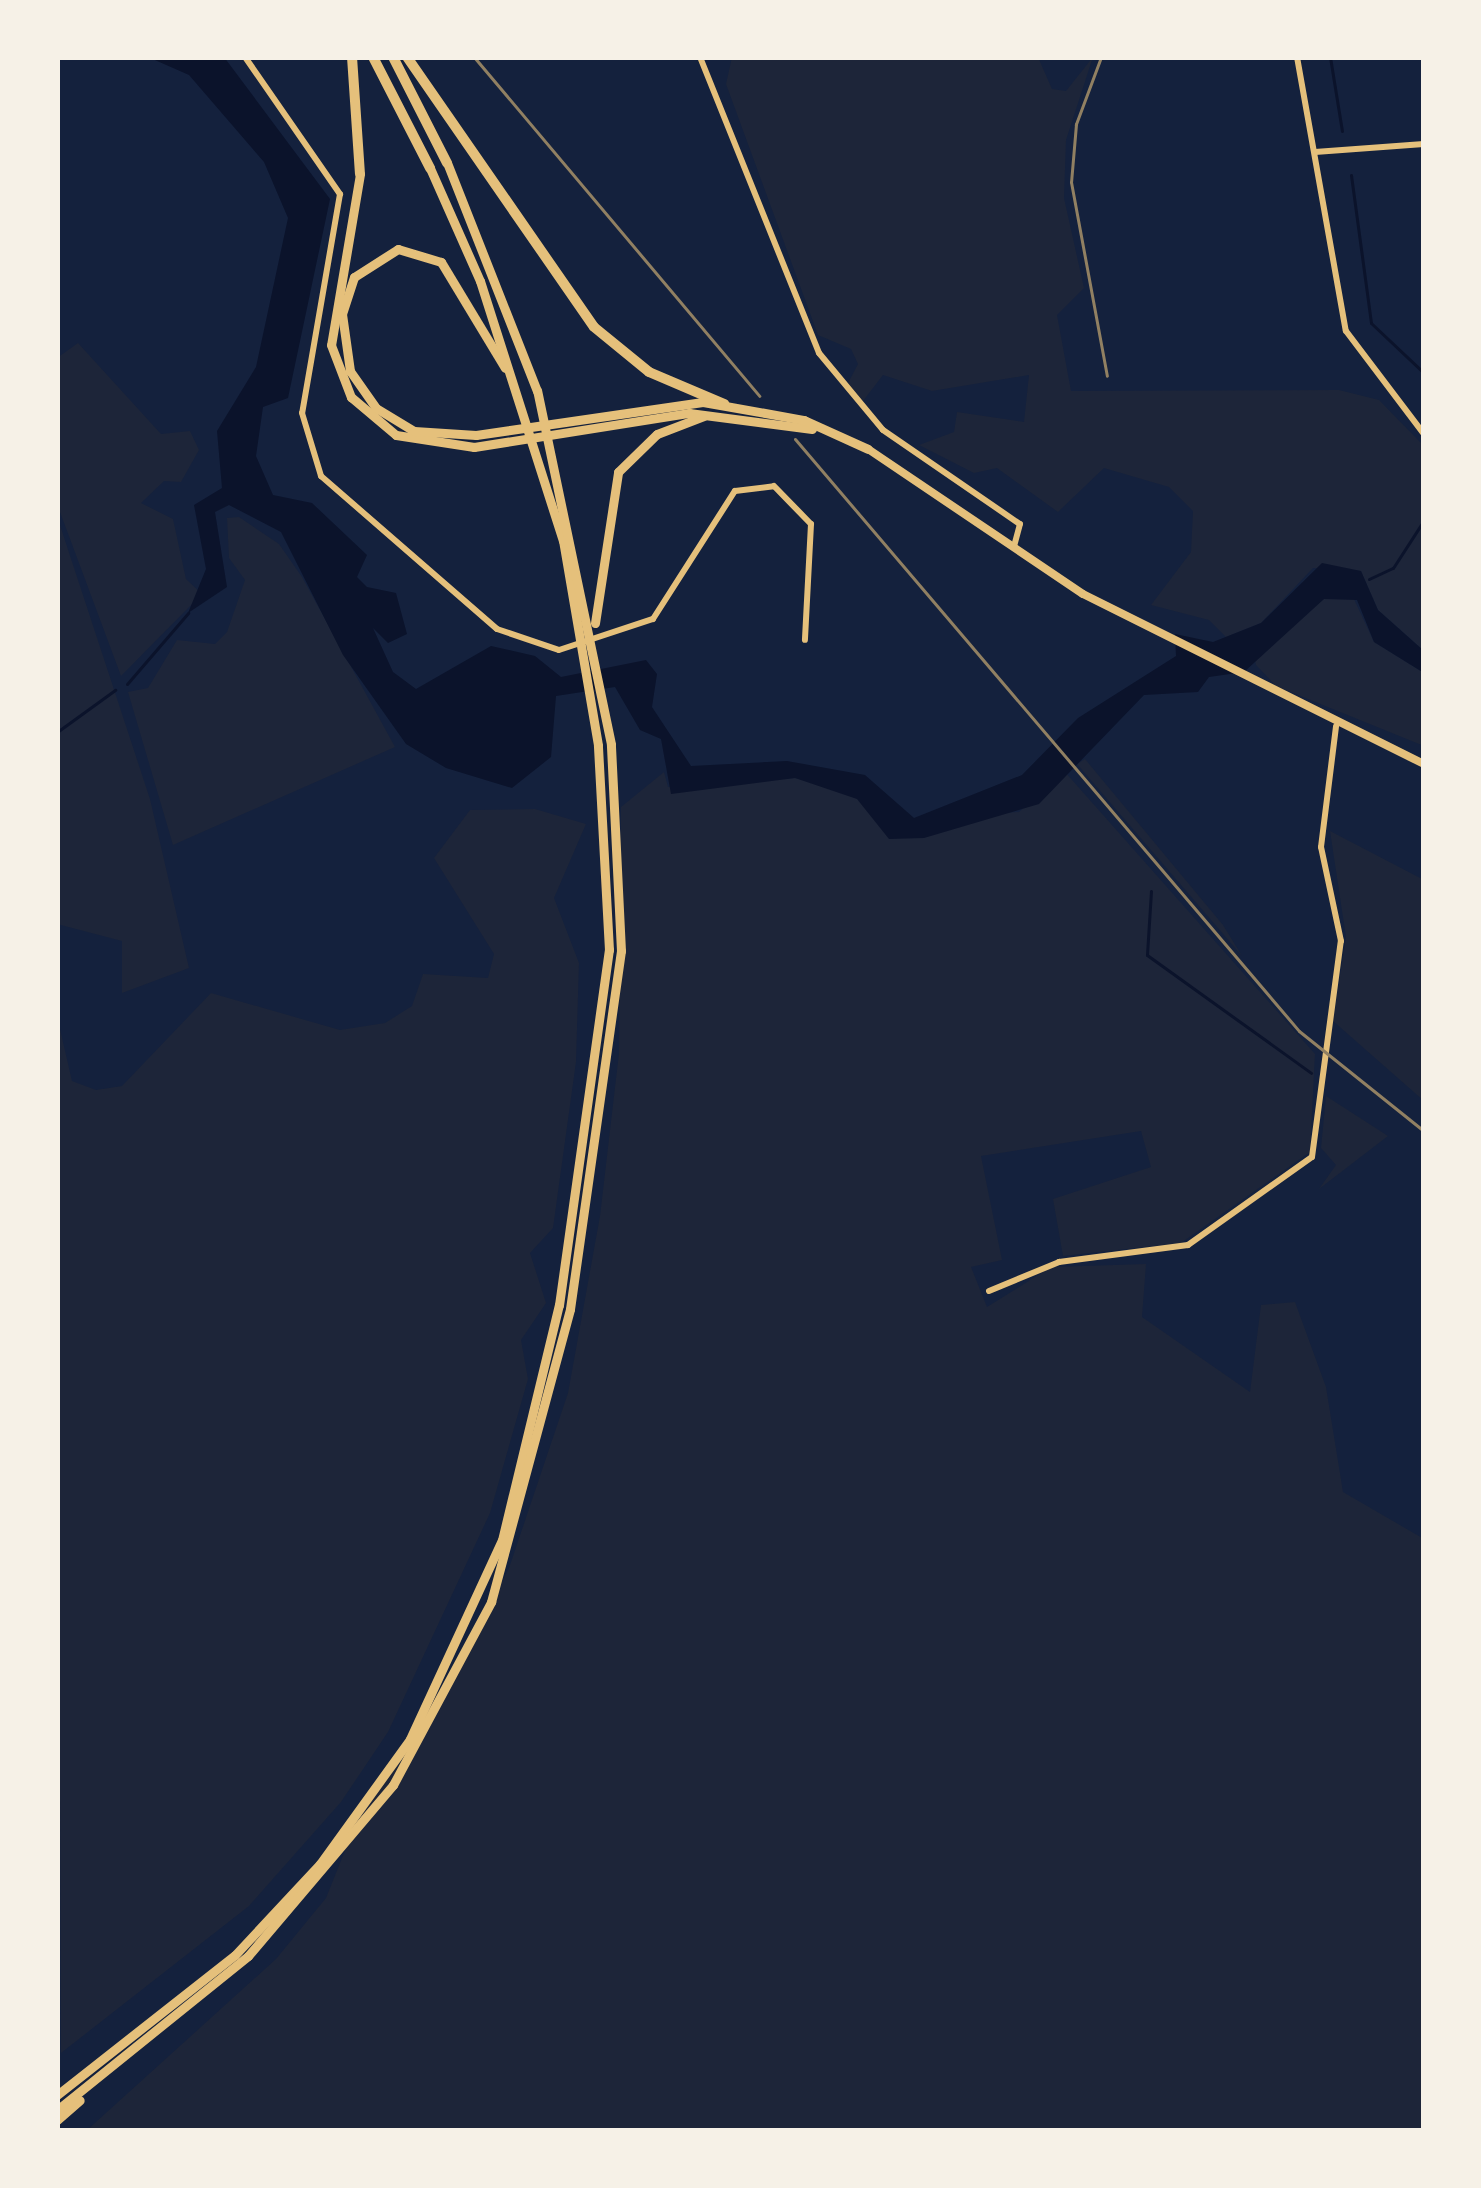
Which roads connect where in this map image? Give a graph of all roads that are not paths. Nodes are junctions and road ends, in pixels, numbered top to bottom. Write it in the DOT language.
graph roads {
  1 [pos="245,57"];
  2 [pos="352,57"];
  3 [pos="373,57"];
  4 [pos="393,57"];
  5 [pos="406,57"];
  6 [pos="700,57"];
  7 [pos="1297,57"];
  8 [pos="1424,144"];
  9 [pos="1315,152"];
  10 [pos="447,163"];
  11 [pos="430,168"];
  12 [pos="360,174"];
  13 [pos="520,395"];
  14 [pos="720,409"];
  15 [pos="1424,434"];
  16 [pos="506,435"];
  17 [pos="868,449"];
  18 [pos="1012,548"];
  19 [pos="589,637"];
  20 [pos="805,640"];
  21 [pos="1336,726"];
  22 [pos="1424,764"];
  23 [pos="989,1291"];
  24 [pos="120,2065"];
  25 [pos="57,2096"];
  26 [pos="57,2110"];
  27 [pos="57,2120"];
  1 -- 20 [label="street"];
  2 -- 12 [label="highway"];
  3 -- 11 [label="highway"];
  4 -- 10 [label="highway"];
  5 -- 14 [label="highway"];
  6 -- 18 [label="street"];
  7 -- 9 [label="street"];
  8 -- 9 [label="street"];
  9 -- 15 [label="street"];
  10 -- 19 [label="main road"];
  11 -- 13 [label="main road"];
  12 -- 16 [label="main road"];
  13 -- 16 [label="main road"];
  13 -- 19 [label="main road"];
  14 -- 16 [label="main road"];
  14 -- 17 [label="main road"];
  14 -- 19 [label="main road"];
  17 -- 18 [label="street"];
  18 -- 21 [label="street"];
  19 -- 24 [label="main road"];
  19 -- 25 [label="main road"];
  21 -- 22 [label="street"];
  21 -- 23 [label="street"];
  24 -- 26 [label="main road"];
  24 -- 27 [label="main road"];
}
